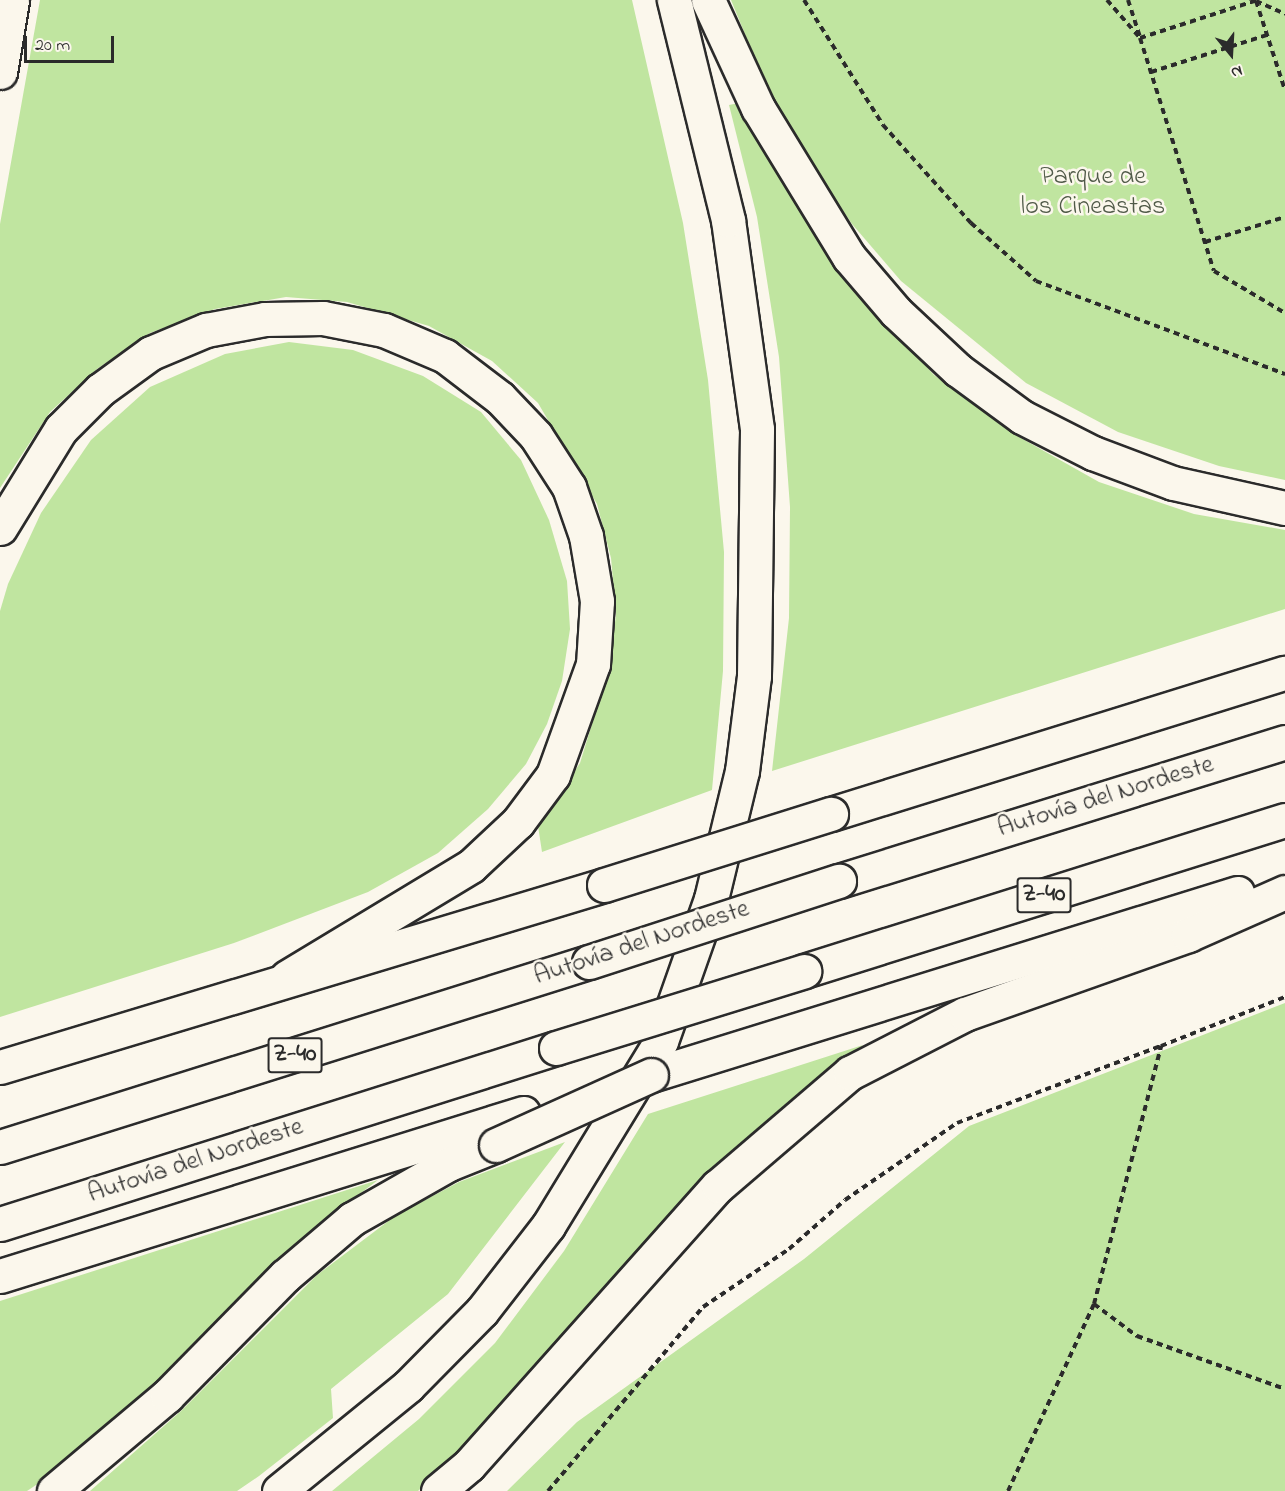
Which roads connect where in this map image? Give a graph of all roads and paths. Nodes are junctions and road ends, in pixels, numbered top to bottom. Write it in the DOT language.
graph roads {
  1 [pos="12,0"];
  2 [pos="674,0"];
  3 [pos="708,0"];
  4 [pos="804,0"];
  5 [pos="1107,0"];
  6 [pos="1128,0"];
  7 [pos="1257,0"];
  8 [pos="1285,14"];
  9 [pos="1267,35"];
  10 [pos="1140,38"];
  11 [pos="0,72"];
  12 [pos="1151,72"];
  13 [pos="1285,90"];
  14 [pos="1285,217"];
  15 [pos="1204,243"];
  16 [pos="1285,313"];
  17 [pos="1285,374"];
  18 [pos="1285,508"];
  19 [pos="0,528"];
  20 [pos="1285,673"];
  21 [pos="1285,742"];
  22 [pos="1285,820"];
  23 [pos="1285,878"];
  24 [pos="1285,892"];
  25 [pos="288,977"];
  26 [pos="1285,997"];
  27 [pos="1161,1046"];
  28 [pos="0,1067"];
  29 [pos="651,1075"];
  30 [pos="0,1147"];
  31 [pos="0,1224"];
  32 [pos="0,1276"];
  33 [pos="1094,1304"];
  34 [pos="1285,1389"];
  35 [pos="54,1491"];
  36 [pos="279,1491"];
  37 [pos="438,1491"];
  38 [pos="548,1491"];
  39 [pos="1008,1491"];
  1 -- 11 [label="highway"];
  2 -- 36 [label="highway"];
  3 -- 18 [label="highway"];
  4 -- 17 [label="path"];
  5 -- 10 [label="path"];
  6 -- 10 [label="path"];
  7 -- 8 [label="path"];
  7 -- 9 [label="path"];
  7 -- 10 [label="path"];
  9 -- 12 [label="path"];
  9 -- 13 [label="path"];
  10 -- 12 [label="path"];
  12 -- 15 [label="path"];
  14 -- 15 [label="path"];
  15 -- 16 [label="path"];
  19 -- 25 [label="highway"];
  20 -- 25 [label="highway, bridge"];
  21 -- 30 [label="highway, Autovía del Nordeste / Z-40, bridge"];
  22 -- 31 [label="highway, Autovía del Nordeste / Z-40, bridge"];
  23 -- 29 [label="highway"];
  24 -- 37 [label="highway"];
  25 -- 28 [label="highway"];
  26 -- 27 [label="path"];
  27 -- 33 [label="path"];
  27 -- 38 [label="path"];
  29 -- 32 [label="highway, bridge"];
  29 -- 35 [label="highway, bridge"];
  33 -- 34 [label="path"];
  33 -- 39 [label="path"];
}
